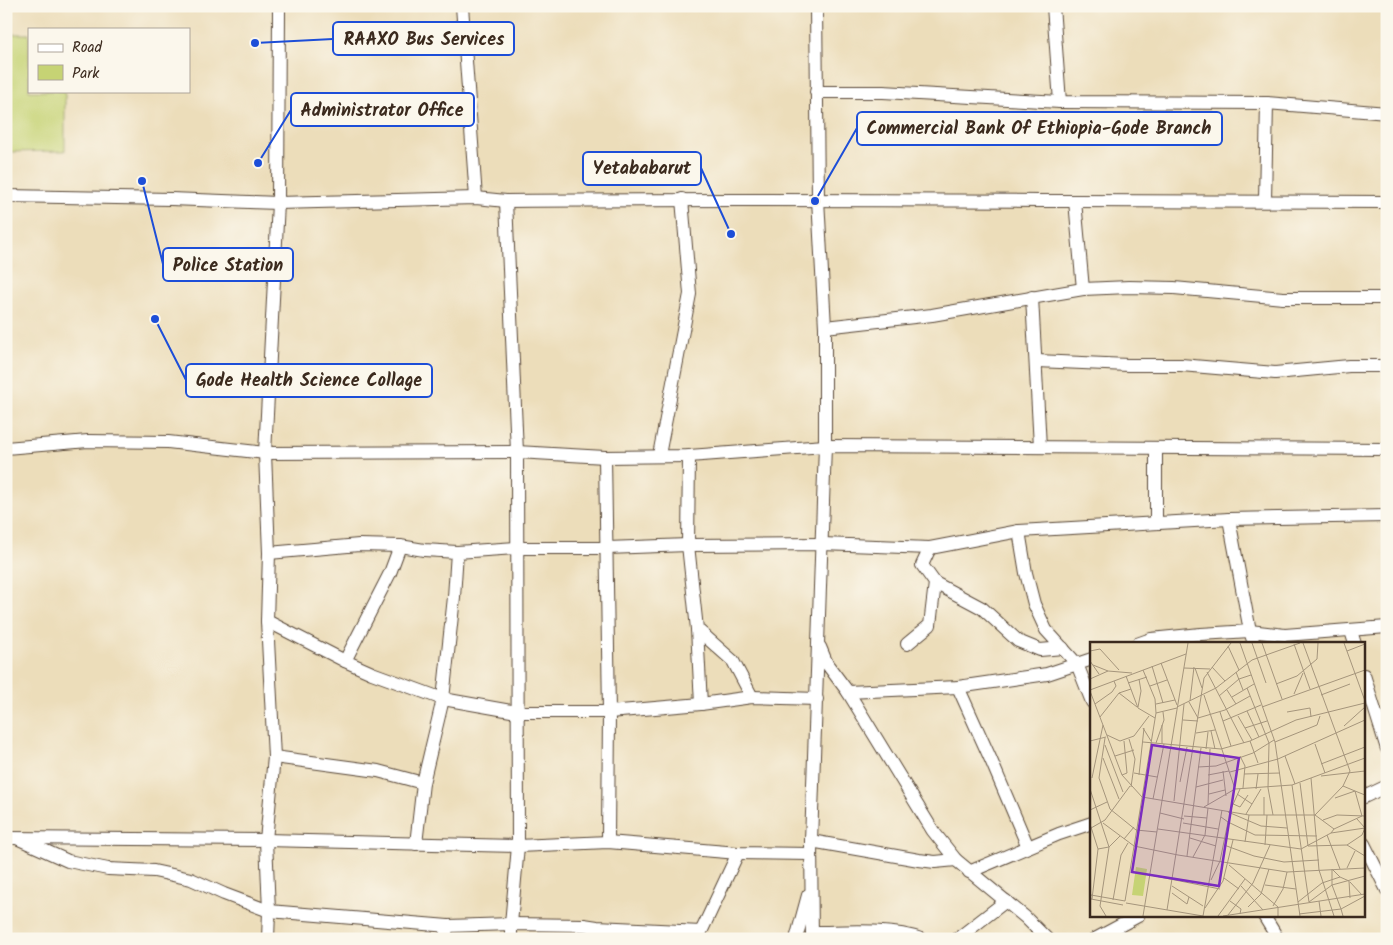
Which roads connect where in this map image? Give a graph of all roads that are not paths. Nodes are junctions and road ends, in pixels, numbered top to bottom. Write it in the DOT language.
graph roads {
  1 [pos="279,6"];
  2 [pos="462,6"];
  3 [pos="816,6"];
  4 [pos="1053,6"];
  5 [pos="816,92"];
  6 [pos="1060,102"];
  7 [pos="1267,104"];
  8 [pos="1387,113"];
  9 [pos="6,196"];
  10 [pos="476,198"];
  11 [pos="682,199"];
  12 [pos="818,199"];
  13 [pos="1265,200"];
  14 [pos="506,201"];
  15 [pos="1076,202"];
  16 [pos="1387,202"];
  17 [pos="278,204"];
  18 [pos="1083,289"];
  19 [pos="1032,297"];
  20 [pos="1387,298"];
  21 [pos="825,327"];
  22 [pos="1037,361"];
  23 [pos="1387,366"];
  24 [pos="825,446"];
  25 [pos="1040,447"];
  26 [pos="6,448"];
  27 [pos="1156,449"];
  28 [pos="1387,450"];
  29 [pos="517,452"];
  30 [pos="265,453"];
  31 [pos="659,455"];
  32 [pos="689,456"];
  33 [pos="605,457"];
  34 [pos="1387,516"];
  35 [pos="1228,519"];
  36 [pos="1156,524"];
  37 [pos="1020,531"];
  38 [pos="822,544"];
  39 [pos="688,545"];
  40 [pos="400,546"];
  41 [pos="516,548"];
  42 [pos="607,548"];
  43 [pos="930,548"];
  44 [pos="457,552"];
  45 [pos="269,553"];
  46 [pos="935,583"];
  47 [pos="267,621"];
  48 [pos="1387,627"];
  49 [pos="697,629"];
  50 [pos="1351,631"];
  51 [pos="1252,638"];
  52 [pos="1168,640"];
  53 [pos="818,642"];
  54 [pos="1143,642"];
  55 [pos="1354,642"];
  56 [pos="906,644"];
  57 [pos="1063,648"];
  58 [pos="1090,660"];
  59 [pos="345,661"];
  60 [pos="1077,664"];
  61 [pos="1366,681"];
  62 [pos="958,687"];
  63 [pos="848,692"];
  64 [pos="752,697"];
  65 [pos="1090,697"];
  66 [pos="443,699"];
  67 [pos="817,699"];
  68 [pos="701,704"];
  69 [pos="517,712"];
  70 [pos="609,712"];
  71 [pos="1387,749"];
  72 [pos="274,757"];
  73 [pos="423,783"];
  74 [pos="1387,786"];
  75 [pos="1366,796"];
  76 [pos="1090,824"];
  77 [pos="11,838"];
  78 [pos="266,840"];
  79 [pos="608,842"];
  80 [pos="416,844"];
  81 [pos="518,846"];
  82 [pos="811,847"];
  83 [pos="1028,847"];
  84 [pos="1366,848"];
  85 [pos="738,853"];
  86 [pos="956,860"];
  87 [pos="969,872"];
  88 [pos="812,877"];
  89 [pos="1387,890"];
  90 [pos="1006,901"];
  91 [pos="269,911"];
  92 [pos="1134,918"];
  93 [pos="1265,918"];
  94 [pos="511,924"];
  95 [pos="448,926"];
  96 [pos="701,936"];
  97 [pos="812,936"];
  98 [pos="908,937"];
  99 [pos="268,939"];
  100 [pos="444,939"];
  101 [pos="511,939"];
  102 [pos="796,939"];
  103 [pos="921,939"];
  104 [pos="957,939"];
  105 [pos="1047,939"];
  106 [pos="1096,939"];
  107 [pos="1278,939"];
  1 -- 17 [label="street"];
  2 -- 10 [label="street"];
  3 -- 5 [label="street"];
  4 -- 6 [label="street"];
  5 -- 6 [label="street"];
  5 -- 12 [label="street"];
  6 -- 7 [label="street"];
  7 -- 8 [label="street"];
  7 -- 13 [label="street"];
  9 -- 17 [label="street"];
  10 -- 14 [label="street"];
  10 -- 17 [label="street"];
  11 -- 12 [label="street"];
  11 -- 14 [label="street"];
  11 -- 31 [label="street"];
  12 -- 15 [label="street"];
  12 -- 21 [label="street"];
  13 -- 15 [label="street"];
  13 -- 16 [label="street"];
  14 -- 29 [label="street"];
  15 -- 18 [label="street"];
  17 -- 30 [label="street"];
  18 -- 19 [label="street"];
  18 -- 20 [label="street"];
  19 -- 21 [label="street"];
  19 -- 22 [label="street"];
  21 -- 24 [label="street"];
  22 -- 23 [label="street"];
  22 -- 25 [label="street"];
  24 -- 25 [label="street"];
  24 -- 32 [label="street"];
  24 -- 38 [label="street"];
  25 -- 27 [label="street"];
  26 -- 30 [label="street"];
  27 -- 28 [label="street"];
  27 -- 36 [label="street"];
  29 -- 30 [label="street"];
  29 -- 33 [label="street"];
  29 -- 41 [label="street"];
  30 -- 45 [label="street"];
  31 -- 32 [label="street"];
  31 -- 33 [label="street"];
  32 -- 39 [label="street"];
  33 -- 42 [label="street"];
  34 -- 35 [label="street"];
  35 -- 36 [label="street"];
  35 -- 51 [label="street"];
  36 -- 37 [label="street"];
  37 -- 43 [label="street"];
  37 -- 57 [label="street"];
  38 -- 39 [label="street"];
  38 -- 43 [label="street"];
  38 -- 53 [label="street"];
  39 -- 42 [label="street"];
  39 -- 49 [label="street"];
  40 -- 44 [label="street"];
  40 -- 45 [label="street"];
  40 -- 59 [label="street"];
  41 -- 42 [label="street"];
  41 -- 44 [label="street"];
  41 -- 69 [label="street"];
  42 -- 70 [label="street"];
  43 -- 46 [label="street"];
  44 -- 66 [label="street"];
  45 -- 47 [label="street"];
  46 -- 56 [label="street"];
  46 -- 57 [label="street"];
  47 -- 59 [label="street"];
  47 -- 72 [label="street"];
  48 -- 50 [label="street"];
  49 -- 64 [label="street"];
  49 -- 68 [label="street"];
  50 -- 51 [label="street"];
  50 -- 55 [label="street"];
  51 -- 52 [label="street"];
  52 -- 54 [label="street"];
  53 -- 63 [label="street"];
  53 -- 67 [label="street"];
  57 -- 60 [label="street"];
  58 -- 60 [label="street"];
  59 -- 66 [label="street"];
  60 -- 62 [label="street"];
  60 -- 65 [label="street"];
  61 -- 71 [label="street"];
  62 -- 63 [label="street"];
  62 -- 83 [label="street"];
  63 -- 86 [label="street"];
  64 -- 67 [label="street"];
  64 -- 68 [label="street"];
  66 -- 69 [label="street"];
  66 -- 73 [label="street"];
  67 -- 82 [label="street"];
  68 -- 70 [label="street"];
  69 -- 70 [label="street"];
  69 -- 81 [label="street"];
  70 -- 79 [label="street"];
  72 -- 73 [label="street"];
  72 -- 78 [label="street"];
  73 -- 80 [label="street"];
  74 -- 75 [label="street"];
  76 -- 83 [label="street"];
  77 -- 78 [label="street"];
  77 -- 91 [label="street"];
  78 -- 80 [label="street"];
  78 -- 91 [label="street"];
  79 -- 81 [label="street"];
  79 -- 85 [label="street"];
  80 -- 81 [label="street"];
  81 -- 94 [label="street"];
  82 -- 85 [label="street"];
  82 -- 86 [label="street"];
  82 -- 88 [label="street"];
  83 -- 87 [label="street"];
  84 -- 89 [label="street"];
  85 -- 96 [label="street"];
  86 -- 87 [label="street"];
  87 -- 90 [label="street"];
  88 -- 97 [label="street"];
  88 -- 102 [label="street"];
  90 -- 104 [label="street"];
  90 -- 105 [label="street"];
  91 -- 95 [label="street"];
  91 -- 99 [label="street"];
  92 -- 106 [label="street"];
  93 -- 107 [label="street"];
  94 -- 95 [label="street"];
  94 -- 96 [label="street"];
  94 -- 101 [label="street"];
  95 -- 100 [label="street"];
  97 -- 98 [label="street"];
  98 -- 103 [label="street"];
}
